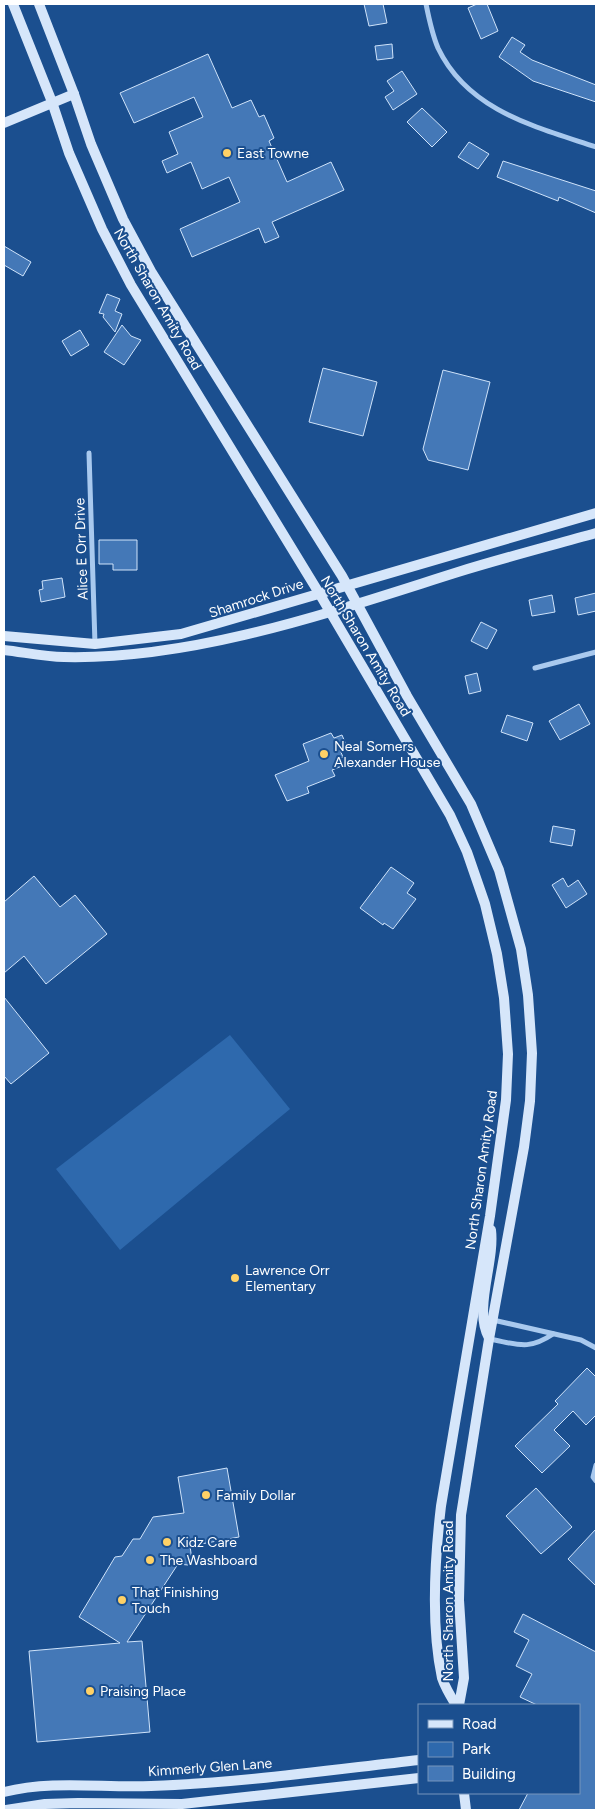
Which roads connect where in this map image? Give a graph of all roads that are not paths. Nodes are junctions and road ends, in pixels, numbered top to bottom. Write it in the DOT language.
graph roads {
  1 [pos="13,4"];
  2 [pos="38,4"];
  3 [pos="426,4"];
  4 [pos="74,94"];
  5 [pos="52,102"];
  6 [pos="4,123"];
  7 [pos="596,147"];
  8 [pos="89,453"];
  9 [pos="596,513"];
  10 [pos="596,533"];
  11 [pos="346,585"];
  12 [pos="319,593"];
  13 [pos="356,605"];
  14 [pos="329,612"];
  15 [pos="4,636"];
  16 [pos="95,644"];
  17 [pos="4,650"];
  18 [pos="596,652"];
  19 [pos="535,668"];
  20 [pos="490,1216"];
  21 [pos="493,1320"];
  22 [pos="553,1334"];
  23 [pos="490,1339"];
  24 [pos="596,1348"];
  25 [pos="596,1465"];
  26 [pos="596,1481"];
  27 [pos="456,1704"];
  28 [pos="457,1704"];
  29 [pos="418,1760"];
  30 [pos="418,1778"];
  31 [pos="4,1792"];
  32 [pos="464,1794"];
  33 [pos="6,1810"];
  34 [pos="466,1810"];
  1 -- 5 [label="main road, North Sharon Amity Road"];
  2 -- 4 [label="main road, North Sharon Amity Road"];
  3 -- 7 [label="street"];
  4 -- 5 [label="main road"];
  4 -- 11 [label="main road, North Sharon Amity Road"];
  5 -- 6 [label="main road"];
  5 -- 12 [label="main road, North Sharon Amity Road"];
  8 -- 16 [label="street, Alice E Orr Drive"];
  9 -- 11 [label="main road, Shamrock Drive"];
  10 -- 13 [label="main road, Shamrock Drive"];
  11 -- 12 [label="main road, Shamrock Drive"];
  11 -- 13 [label="main road, North Sharon Amity Road"];
  12 -- 14 [label="main road, North Sharon Amity Road"];
  12 -- 16 [label="main road, Shamrock Drive"];
  13 -- 14 [label="main road, Shamrock Drive"];
  13 -- 21 [label="main road, North Sharon Amity Road"];
  14 -- 17 [label="main road, Shamrock Drive"];
  14 -- 20 [label="main road, North Sharon Amity Road"];
  15 -- 16 [label="main road, Shamrock Drive"];
  18 -- 19 [label="street"];
  20 -- 23 [label="main road"];
  20 -- 27 [label="main road, North Sharon Amity Road"];
  21 -- 22 [label="street"];
  21 -- 23 [label="main road, North Sharon Amity Road"];
  22 -- 23 [label="street"];
  22 -- 24 [label="street"];
  23 -- 28 [label="main road, North Sharon Amity Road"];
  25 -- 26 [label="street"];
  29 -- 31 [label="main road, Kimmerly Glen Lane"];
  30 -- 33 [label="main road"];
  32 -- 34 [label="main road"];
}
